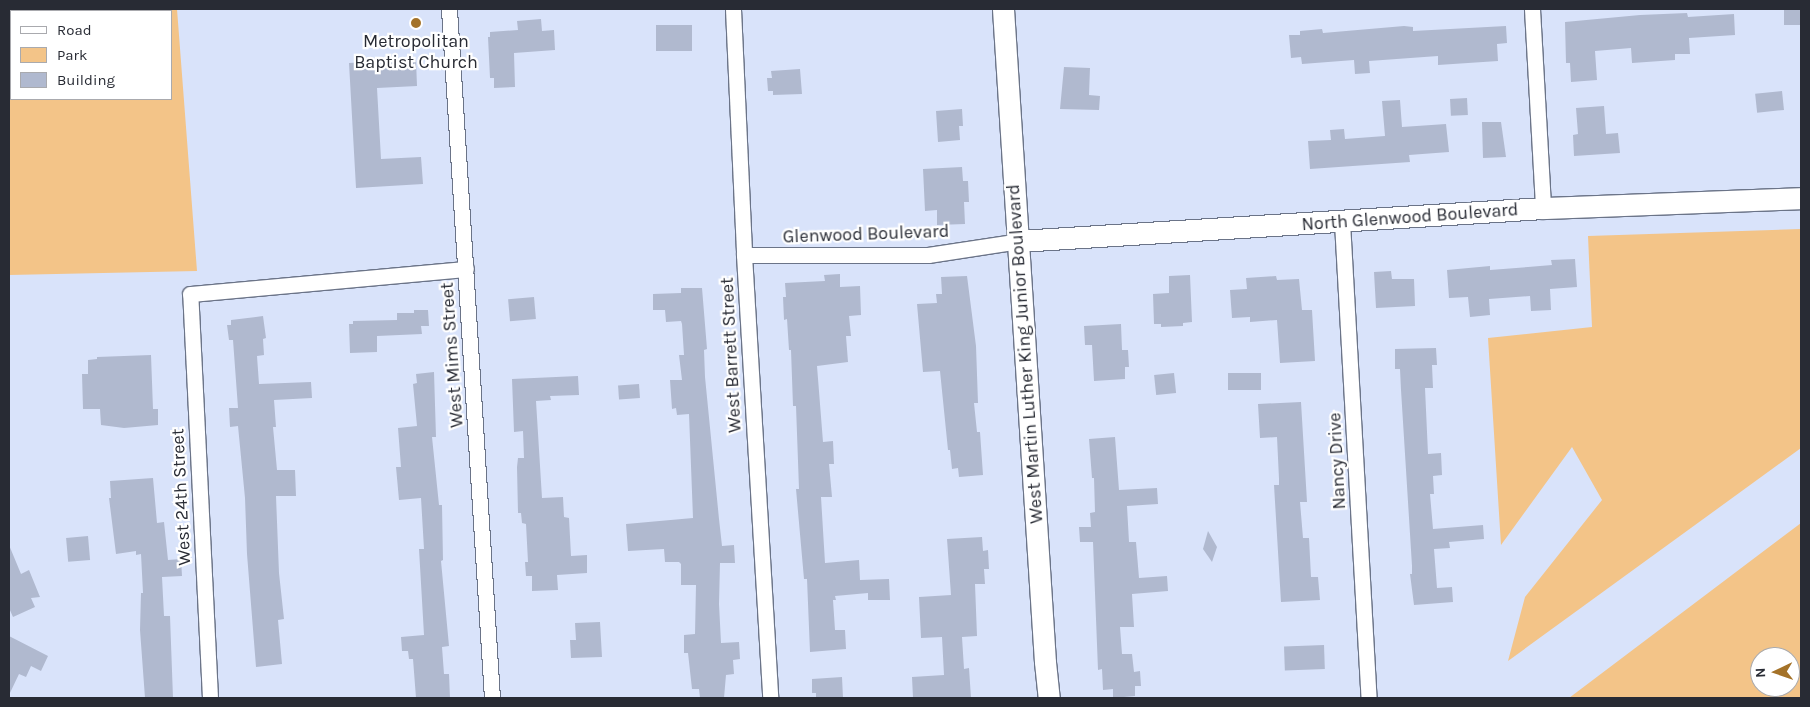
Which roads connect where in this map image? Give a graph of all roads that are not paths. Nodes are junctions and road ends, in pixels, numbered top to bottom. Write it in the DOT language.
graph roads {
  1 [pos="449,9"];
  2 [pos="733,9"];
  3 [pos="1003,9"];
  4 [pos="1532,9"];
  5 [pos="1801,198"];
  6 [pos="1543,208"];
  7 [pos="1342,222"];
  8 [pos="1019,241"];
  9 [pos="744,255"];
  10 [pos="466,269"];
  11 [pos="210,698"];
  12 [pos="492,698"];
  13 [pos="770,698"];
  14 [pos="1049,698"];
  15 [pos="1369,698"];
  1 -- 10 [label="street, West Mims Street"];
  2 -- 9 [label="street, West Barrett Street"];
  3 -- 8 [label="street, West Martin Luther King Junior Boulevard"];
  4 -- 6 [label="street"];
  5 -- 6 [label="street, North Glenwood Boulevard"];
  6 -- 7 [label="street, North Glenwood Boulevard"];
  7 -- 8 [label="street, North Glenwood Boulevard"];
  7 -- 15 [label="street, Nancy Drive"];
  8 -- 9 [label="street, Glenwood Boulevard"];
  8 -- 14 [label="street, West Martin Luther King Junior Boulevard"];
  9 -- 13 [label="street, West Barrett Street"];
  10 -- 11 [label="street, West 24th Street"];
  10 -- 12 [label="street, West Mims Street"];
}
